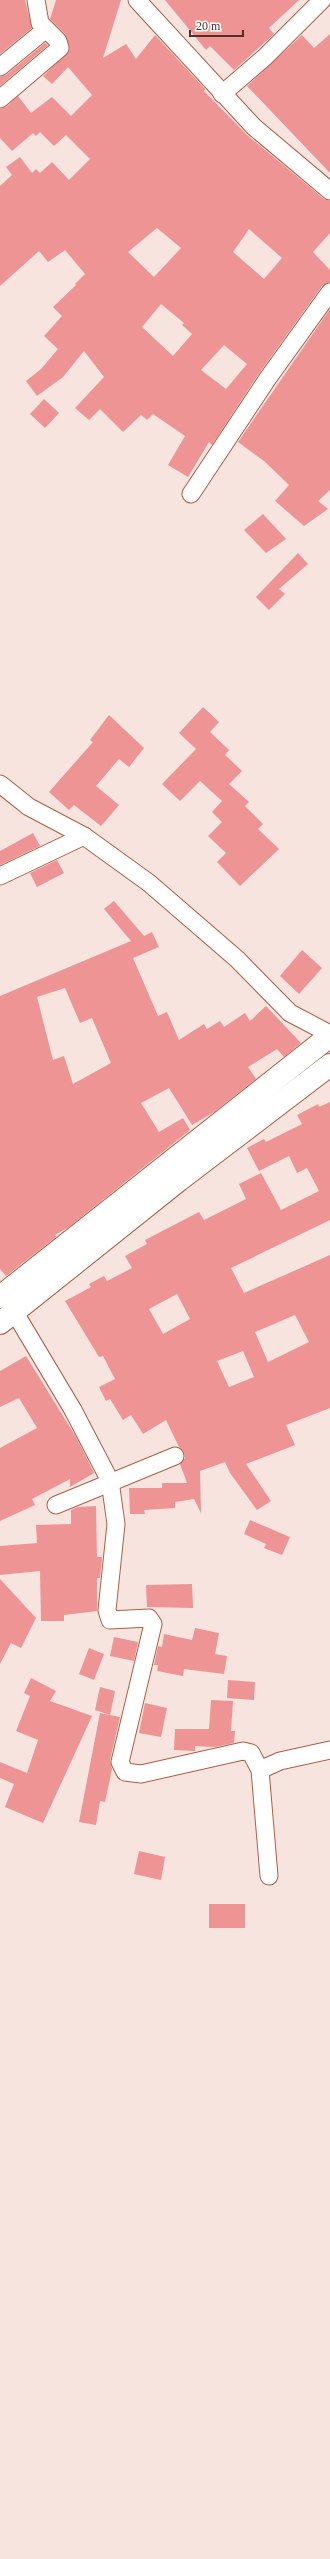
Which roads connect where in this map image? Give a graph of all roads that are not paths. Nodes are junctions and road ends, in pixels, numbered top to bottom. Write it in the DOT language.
graph roads {
  1 [pos="36,0"];
  2 [pos="137,0"];
  3 [pos="322,0"];
  4 [pos="45,30"];
  5 [pos="0,67"];
  6 [pos="222,94"];
  7 [pos="0,100"];
  8 [pos="330,191"];
  9 [pos="330,292"];
  10 [pos="191,494"];
  11 [pos="0,784"];
  12 [pos="84,836"];
  13 [pos="0,876"];
  14 [pos="330,1035"];
  15 [pos="330,1065"];
  16 [pos="0,1297"];
  17 [pos="8,1318"];
  18 [pos="175,1456"];
  19 [pos="110,1481"];
  20 [pos="56,1504"];
  21 [pos="330,1750"];
  22 [pos="260,1770"];
  23 [pos="270,1876"];
  1 -- 4 [label="street"];
  2 -- 6 [label="street"];
  3 -- 6 [label="street"];
  4 -- 5 [label="street"];
  4 -- 7 [label="street"];
  6 -- 8 [label="street"];
  9 -- 10 [label="street"];
  11 -- 12 [label="street"];
  12 -- 13 [label="street"];
  12 -- 14 [label="street"];
  14 -- 16 [label="main road"];
  15 -- 17 [label="main road"];
  17 -- 19 [label="street"];
  18 -- 19 [label="street"];
  19 -- 20 [label="street"];
  19 -- 22 [label="street"];
  21 -- 22 [label="street"];
  22 -- 23 [label="street"];
}
